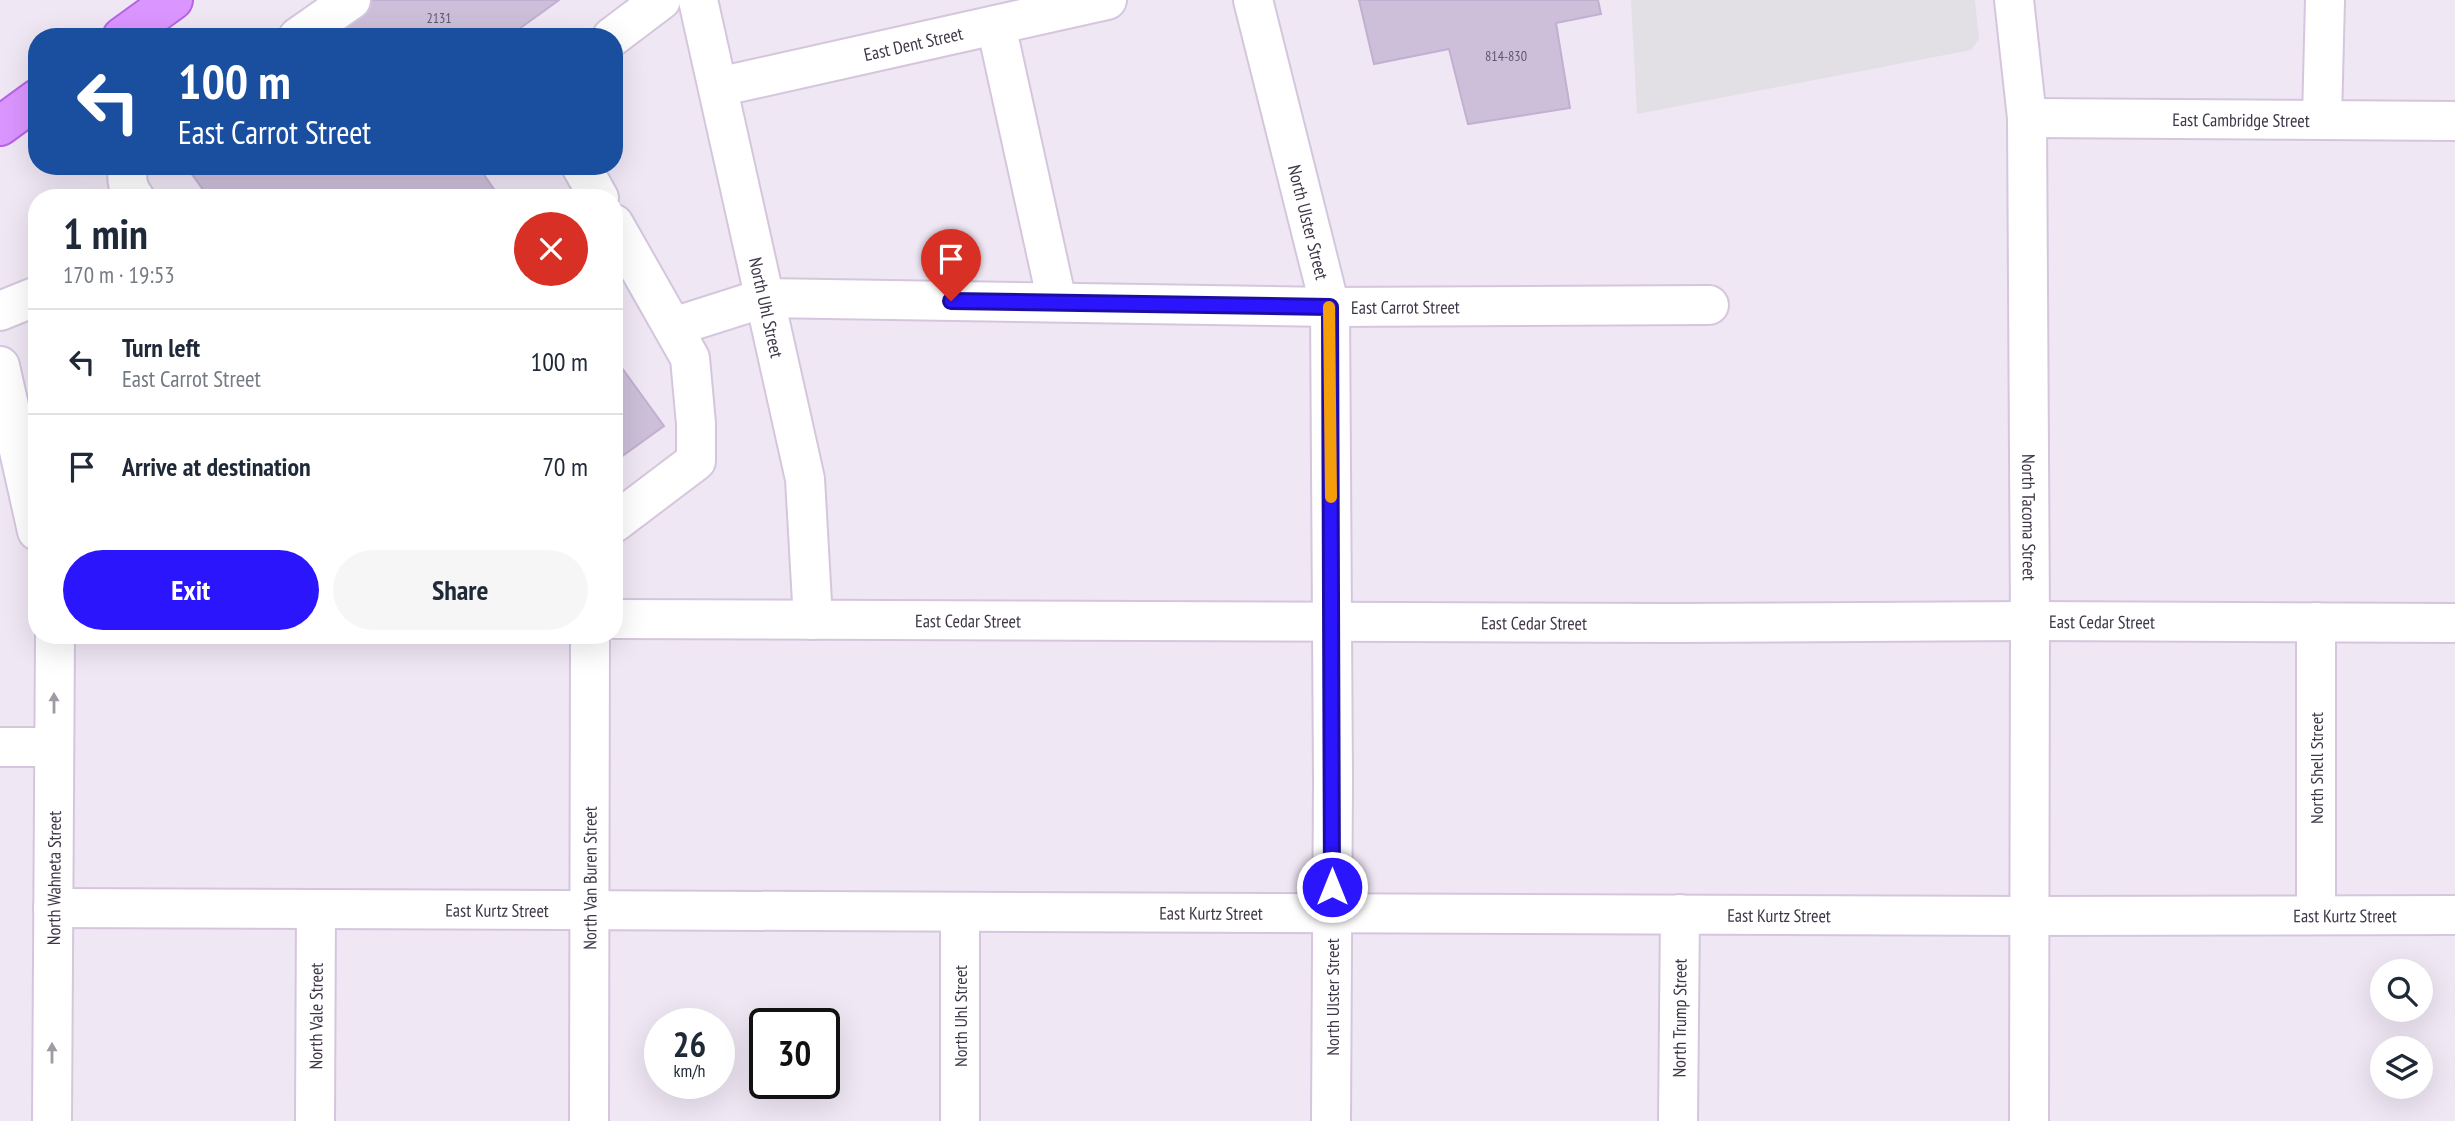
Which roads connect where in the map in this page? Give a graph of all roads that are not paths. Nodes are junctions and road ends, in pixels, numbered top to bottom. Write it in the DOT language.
graph roads {
  1 [pos="173,0"];
  2 [pos="351,0"];
  3 [pos="661,0"];
  4 [pos="698,0"];
  5 [pos="1107,0"];
  6 [pos="1253,0"];
  7 [pos="2014,0"];
  8 [pos="2325,0"];
  9 [pos="996,25"];
  10 [pos="134,28"];
  11 [pos="311,28"];
  12 [pos="623,29"];
  13 [pos="718,87"];
  14 [pos="28,106"];
  15 [pos="2027,118"];
  16 [pos="2322,119"];
  17 [pos="2455,121"];
  18 [pos="0,126"];
  19 [pos="623,240"];
  20 [pos="764,298"];
  21 [pos="28,300"];
  22 [pos="1057,302"];
  23 [pos="1709,305"];
  24 [pos="1330,307"];
  25 [pos="0,311"];
  26 [pos="673,327"];
  27 [pos="0,366"];
  28 [pos="28,491"];
  29 [pos="623,516"];
  30 [pos="623,619"];
  31 [pos="813,620"];
  32 [pos="2030,621"];
  33 [pos="1332,622"];
  34 [pos="2316,622"];
  35 [pos="2455,623"];
  36 [pos="55,644"];
  37 [pos="590,644"];
  38 [pos="0,747"];
  39 [pos="54,747"];
  40 [pos="53,908"];
  41 [pos="316,909"];
  42 [pos="589,910"];
  43 [pos="960,912"];
  44 [pos="1332,913"];
  45 [pos="1680,914"];
  46 [pos="2316,915"];
  47 [pos="2455,915"];
  48 [pos="2028,916"];
  49 [pos="52,1121"];
  50 [pos="315,1121"];
  51 [pos="589,1121"];
  52 [pos="960,1121"];
  53 [pos="1331,1121"];
  54 [pos="1678,1121"];
  55 [pos="2029,1121"];
  1 -- 10 [label="main road"];
  2 -- 11 [label="street"];
  3 -- 12 [label="street"];
  4 -- 13 [label="street, North Uhl Street"];
  5 -- 9 [label="street, East Dent Street"];
  6 -- 24 [label="street, North Ulster Street"];
  7 -- 15 [label="street, North Tacoma Street"];
  8 -- 16 [label="street"];
  9 -- 13 [label="street, East Dent Street"];
  9 -- 22 [label="street"];
  13 -- 20 [label="street, North Uhl Street"];
  14 -- 18 [label="main road"];
  15 -- 16 [label="street, East Cambridge Street"];
  15 -- 32 [label="street, North Tacoma Street"];
  16 -- 17 [label="street, East Cambridge Street"];
  19 -- 26 [label="street"];
  20 -- 22 [label="street, East Carrot Street"];
  20 -- 26 [label="street, East Carrot Street"];
  20 -- 31 [label="street, North Uhl Street"];
  21 -- 25 [label="street"];
  22 -- 24 [label="street, East Carrot Street"];
  23 -- 24 [label="street, East Carrot Street"];
  24 -- 33 [label="street, North Ulster Street"];
  26 -- 29 [label="street"];
  27 -- 28 [label="street"];
  30 -- 31 [label="street, East Cedar Street"];
  31 -- 33 [label="street, East Cedar Street"];
  32 -- 33 [label="street, East Cedar Street"];
  32 -- 34 [label="street, East Cedar Street"];
  32 -- 48 [label="street, North Tacoma Street"];
  33 -- 44 [label="street, North Ulster Street"];
  34 -- 35 [label="street, East Cedar Street"];
  34 -- 46 [label="street, North Shell Street"];
  39 -- 36 [label="street, North Wahneta Street, one-way"];
  37 -- 42 [label="street, North Van Buren Street"];
  38 -- 39 [label="street"];
  39 -- 40 [label="street, North Wahneta Street"];
  40 -- 41 [label="street, East Kurtz Street"];
  49 -- 40 [label="street, North Wahneta Street, one-way"];
  41 -- 42 [label="street, East Kurtz Street"];
  41 -- 50 [label="street, North Vale Street"];
  42 -- 43 [label="street, East Kurtz Street"];
  42 -- 51 [label="street, North Van Buren Street"];
  43 -- 44 [label="street, East Kurtz Street"];
  43 -- 52 [label="street, North Uhl Street"];
  44 -- 45 [label="street, East Kurtz Street"];
  44 -- 53 [label="street, North Ulster Street"];
  45 -- 48 [label="street, East Kurtz Street"];
  45 -- 54 [label="street, North Trump Street"];
  46 -- 47 [label="street, East Kurtz Street"];
  46 -- 48 [label="street, East Kurtz Street"];
  48 -- 55 [label="street, North Tacoma Street"];
}
